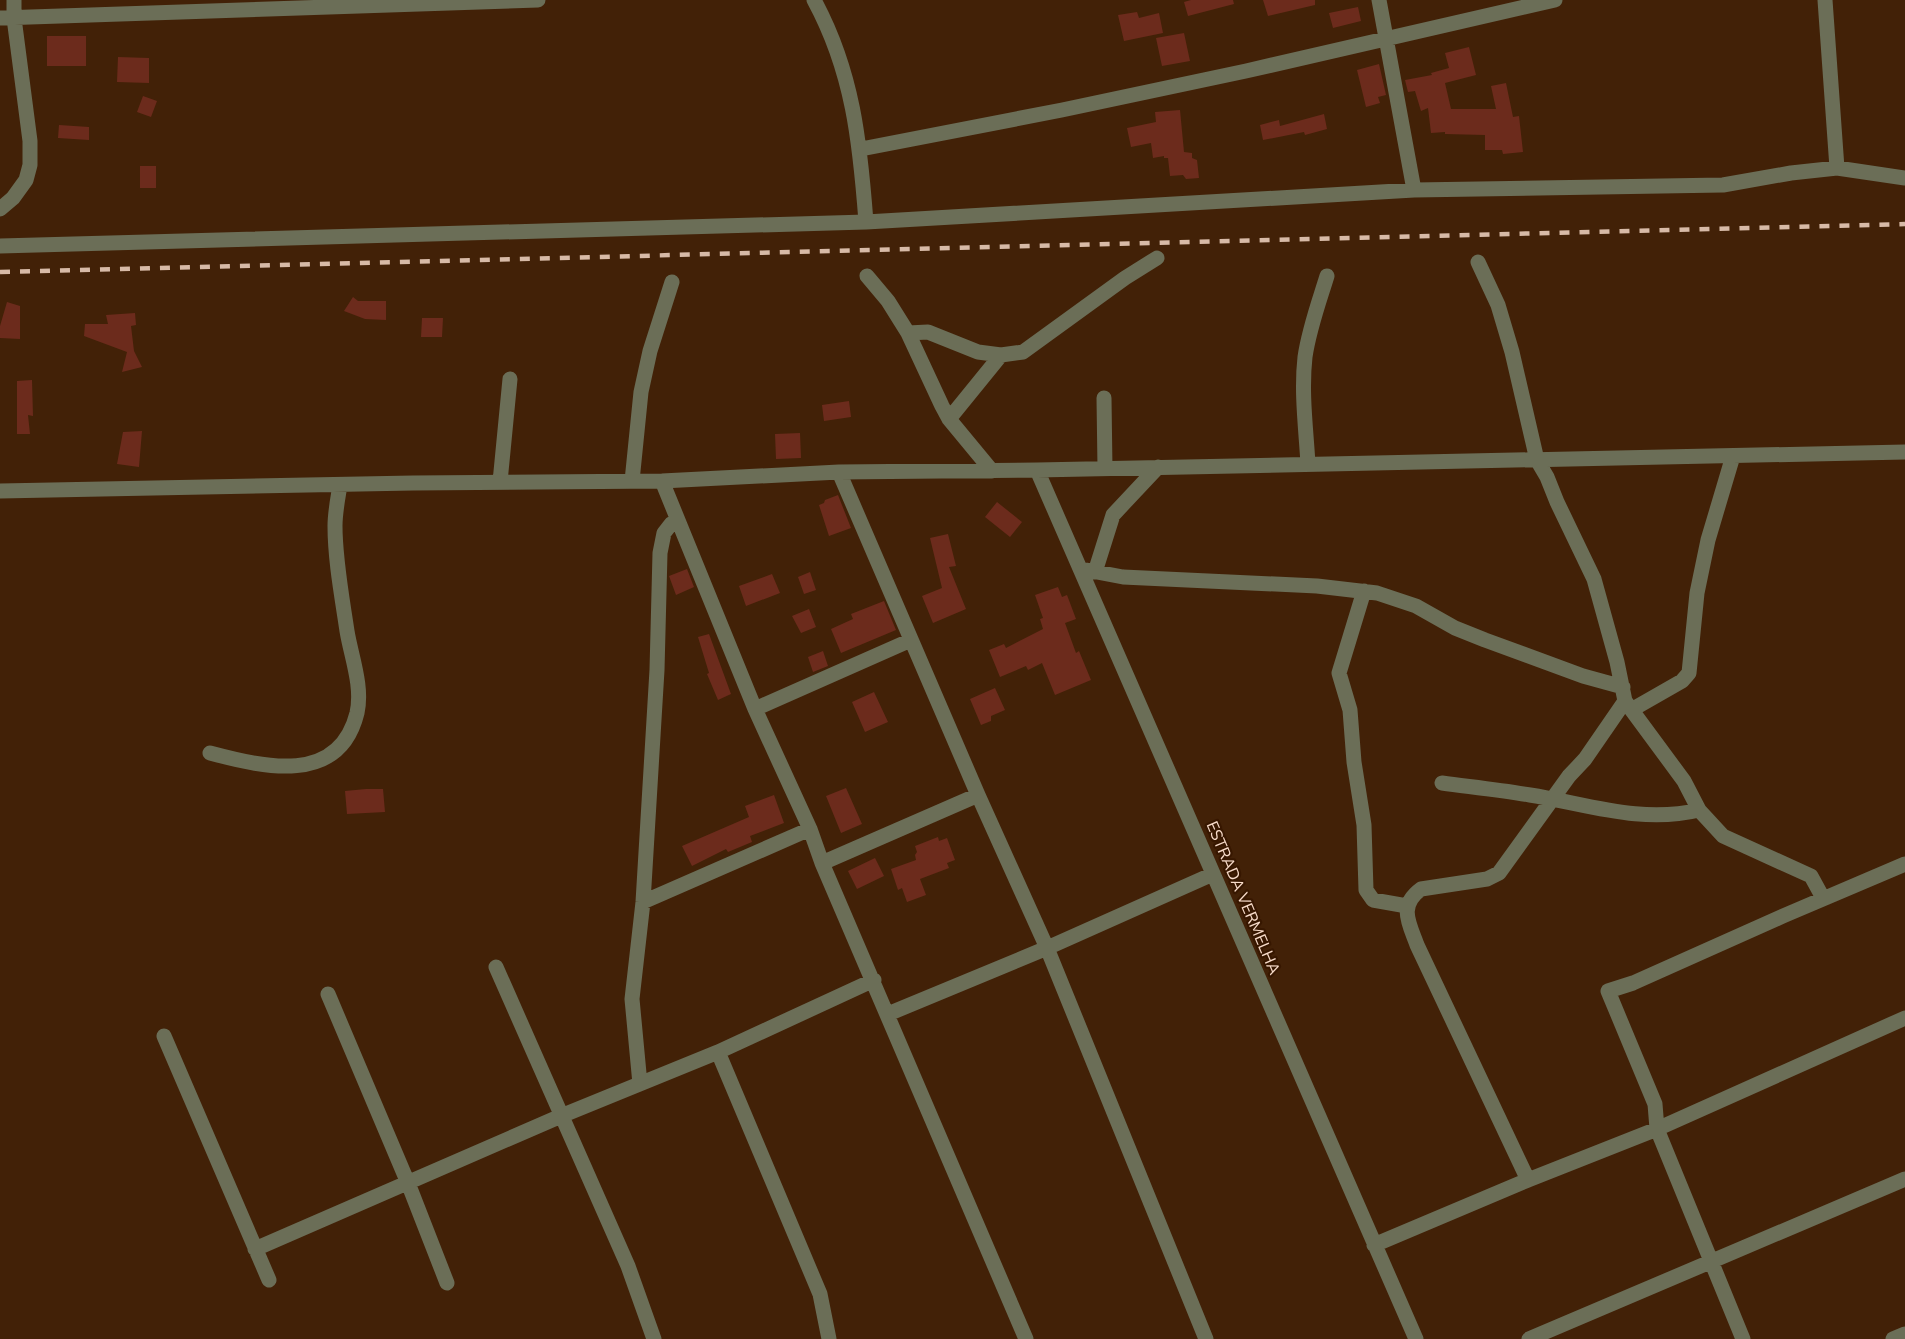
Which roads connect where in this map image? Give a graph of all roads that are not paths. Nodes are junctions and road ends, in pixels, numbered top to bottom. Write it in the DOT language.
graph roads {
  1 [pos="14,0"];
  2 [pos="538,0"];
  3 [pos="814,0"];
  4 [pos="1379,0"];
  5 [pos="1555,0"];
  6 [pos="1825,0"];
  7 [pos="7,18"];
  8 [pos="1386,38"];
  9 [pos="861,149"];
  10 [pos="1837,168"];
  11 [pos="1905,178"];
  12 [pos="1414,190"];
  13 [pos="0,209"];
  14 [pos="866,222"];
  15 [pos="0,246"];
  16 [pos="1157,258"];
  17 [pos="1478,262"];
  18 [pos="867,276"];
  19 [pos="1327,276"];
  20 [pos="672,282"];
  21 [pos="908,333"];
  22 [pos="1001,355"];
  23 [pos="510,379"];
  24 [pos="1104,398"];
  25 [pos="949,419"];
  26 [pos="1905,452"];
  27 [pos="1733,456"];
  28 [pos="1536,460"];
  29 [pos="1308,464"];
  30 [pos="1158,467"];
  31 [pos="1105,469"];
  32 [pos="1037,470"];
  33 [pos="992,471"];
  34 [pos="839,472"];
  35 [pos="632,481"];
  36 [pos="662,481"];
  37 [pos="500,482"];
  38 [pos="340,484"];
  39 [pos="0,491"];
  40 [pos="678,521"];
  41 [pos="1088,571"];
  42 [pos="1364,591"];
  43 [pos="911,640"];
  44 [pos="1627,699"];
  45 [pos="755,709"];
  46 [pos="210,753"];
  47 [pos="1442,783"];
  48 [pos="978,795"];
  49 [pos="1551,800"];
  50 [pos="1699,810"];
  51 [pos="810,829"];
  52 [pos="822,863"];
  53 [pos="1905,864"];
  54 [pos="1213,874"];
  55 [pos="1823,898"];
  56 [pos="643,902"];
  57 [pos="1407,906"];
  58 [pos="1047,948"];
  59 [pos="496,967"];
  60 [pos="874,980"];
  61 [pos="328,994"];
  62 [pos="888,1014"];
  63 [pos="1905,1018"];
  64 [pos="164,1036"];
  65 [pos="718,1052"];
  66 [pos="640,1084"];
  67 [pos="561,1116"];
  68 [pos="1657,1129"];
  69 [pos="1905,1179"];
  70 [pos="1528,1180"];
  71 [pos="408,1183"];
  72 [pos="1374,1245"];
  73 [pos="255,1249"];
  74 [pos="1711,1262"];
  75 [pos="269,1280"];
  76 [pos="447,1283"];
  77 [pos="654,1339"];
  78 [pos="829,1339"];
  79 [pos="1026,1339"];
  80 [pos="1206,1339"];
  81 [pos="1416,1339"];
  82 [pos="1529,1339"];
  83 [pos="1743,1339"];
  1 -- 7 [label="street"];
  2 -- 7 [label="street"];
  3 -- 9 [label="street"];
  4 -- 8 [label="street"];
  5 -- 8 [label="street"];
  6 -- 10 [label="street"];
  7 -- 13 [label="street"];
  8 -- 9 [label="street"];
  8 -- 12 [label="street"];
  9 -- 14 [label="street"];
  10 -- 11 [label="street"];
  10 -- 12 [label="street"];
  12 -- 14 [label="street"];
  14 -- 15 [label="street"];
  16 -- 22 [label="street"];
  17 -- 28 [label="street"];
  18 -- 21 [label="street"];
  19 -- 29 [label="street"];
  20 -- 35 [label="street"];
  21 -- 22 [label="street"];
  21 -- 25 [label="street"];
  22 -- 25 [label="street"];
  23 -- 37 [label="street"];
  24 -- 31 [label="street"];
  25 -- 33 [label="street"];
  26 -- 27 [label="street"];
  27 -- 28 [label="street"];
  27 -- 44 [label="street"];
  28 -- 29 [label="street"];
  28 -- 44 [label="street"];
  29 -- 30 [label="street"];
  30 -- 31 [label="street"];
  30 -- 41 [label="street"];
  31 -- 32 [label="street"];
  32 -- 33 [label="street"];
  32 -- 41 [label="street, ESTRADA VERMELHA"];
  33 -- 34 [label="street"];
  34 -- 36 [label="street"];
  34 -- 43 [label="street"];
  35 -- 36 [label="street"];
  35 -- 37 [label="street"];
  36 -- 40 [label="street"];
  37 -- 38 [label="street"];
  38 -- 39 [label="street"];
  38 -- 46 [label="street"];
  40 -- 45 [label="street"];
  40 -- 56 [label="street"];
  41 -- 42 [label="street"];
  41 -- 54 [label="street, ESTRADA VERMELHA"];
  42 -- 44 [label="street"];
  42 -- 57 [label="street"];
  43 -- 45 [label="street"];
  43 -- 48 [label="street"];
  44 -- 49 [label="street"];
  44 -- 50 [label="street"];
  45 -- 51 [label="street"];
  47 -- 49 [label="street"];
  48 -- 52 [label="street"];
  48 -- 58 [label="street"];
  49 -- 50 [label="street"];
  49 -- 57 [label="street"];
  50 -- 55 [label="street"];
  51 -- 52 [label="street"];
  51 -- 56 [label="street"];
  52 -- 60 [label="street"];
  53 -- 55 [label="street"];
  54 -- 58 [label="street"];
  54 -- 72 [label="street, ESTRADA VERMELHA"];
  55 -- 68 [label="street"];
  56 -- 66 [label="street"];
  57 -- 70 [label="street"];
  58 -- 62 [label="street"];
  58 -- 80 [label="street"];
  59 -- 67 [label="street"];
  60 -- 62 [label="street"];
  60 -- 65 [label="street"];
  61 -- 71 [label="street"];
  62 -- 79 [label="street"];
  63 -- 68 [label="street"];
  64 -- 73 [label="street"];
  65 -- 66 [label="street"];
  65 -- 78 [label="street"];
  66 -- 67 [label="street"];
  67 -- 71 [label="street"];
  67 -- 77 [label="street"];
  68 -- 70 [label="street"];
  68 -- 74 [label="street"];
  69 -- 74 [label="street"];
  70 -- 72 [label="street"];
  71 -- 73 [label="street"];
  71 -- 76 [label="street"];
  72 -- 81 [label="street, ESTRADA VERMELHA"];
  73 -- 75 [label="street"];
  74 -- 82 [label="street"];
  74 -- 83 [label="street"];
}
